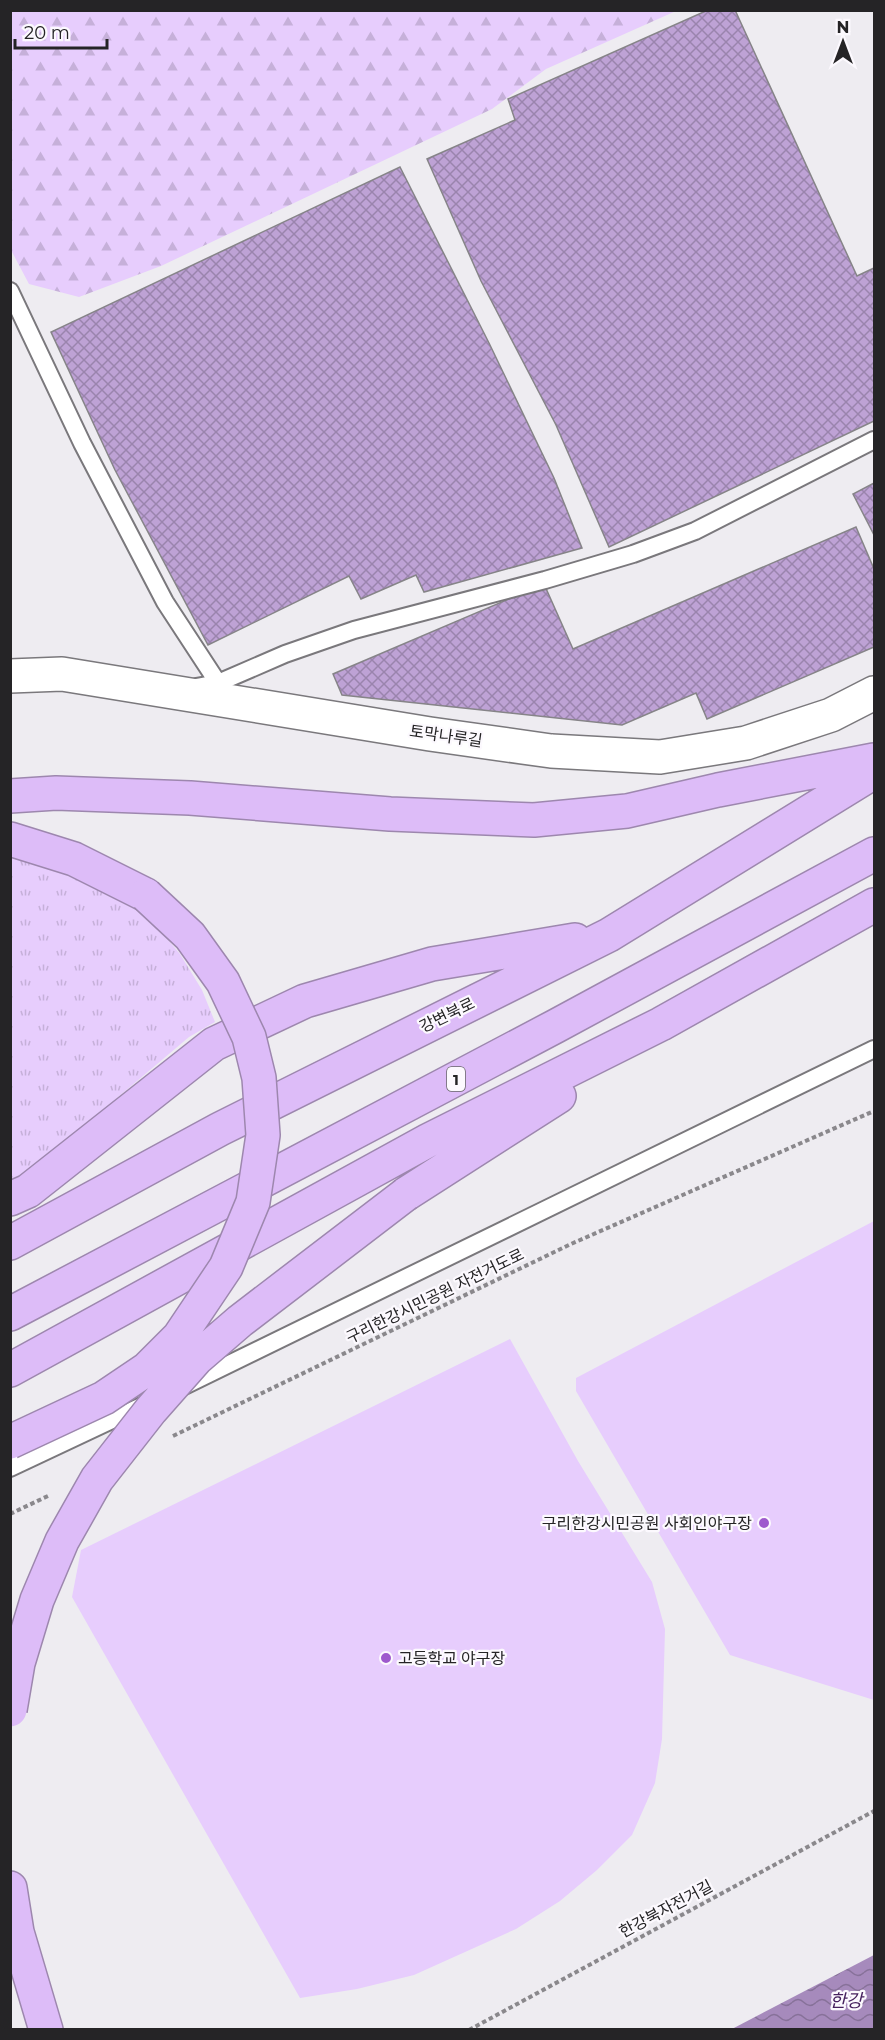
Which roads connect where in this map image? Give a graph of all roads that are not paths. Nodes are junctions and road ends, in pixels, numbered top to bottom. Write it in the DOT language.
graph roads {
  1 [pos="10,291"];
  2 [pos="874,440"];
  3 [pos="10,676"];
  4 [pos="218,683"];
  5 [pos="167,692"];
  6 [pos="874,693"];
  7 [pos="874,760"];
  8 [pos="874,772"];
  9 [pos="10,796"];
  10 [pos="10,839"];
  11 [pos="874,854"];
  12 [pos="874,905"];
  13 [pos="609,935"];
  14 [pos="661,1024"];
  15 [pos="874,1049"];
  16 [pos="10,1199"];
  17 [pos="10,1243"];
  18 [pos="10,1314"];
  19 [pos="10,1370"];
  20 [pos="10,1442"];
  21 [pos="10,1468"];
  22 [pos="10,1710"];
  23 [pos="10,1888"];
  24 [pos="46,2030"];
  1 -- 4 [label="lane"];
  2 -- 4 [label="lane"];
  3 -- 5 [label="street, 토막나루길"];
  4 -- 5 [label="lane"];
  5 -- 6 [label="street, 토막나루길"];
  7 -- 9 [label="highway"];
  8 -- 13 [label="highway, 강변북로"];
  10 -- 20 [label="highway, bridge"];
  11 -- 18 [label="highway, 1"];
  12 -- 14 [label="highway"];
  13 -- 16 [label="highway"];
  13 -- 17 [label="highway, 강변북로"];
  14 -- 19 [label="highway"];
  14 -- 22 [label="highway, bridge"];
  15 -- 21 [label="lane"];
  23 -- 24 [label="highway"];
}
